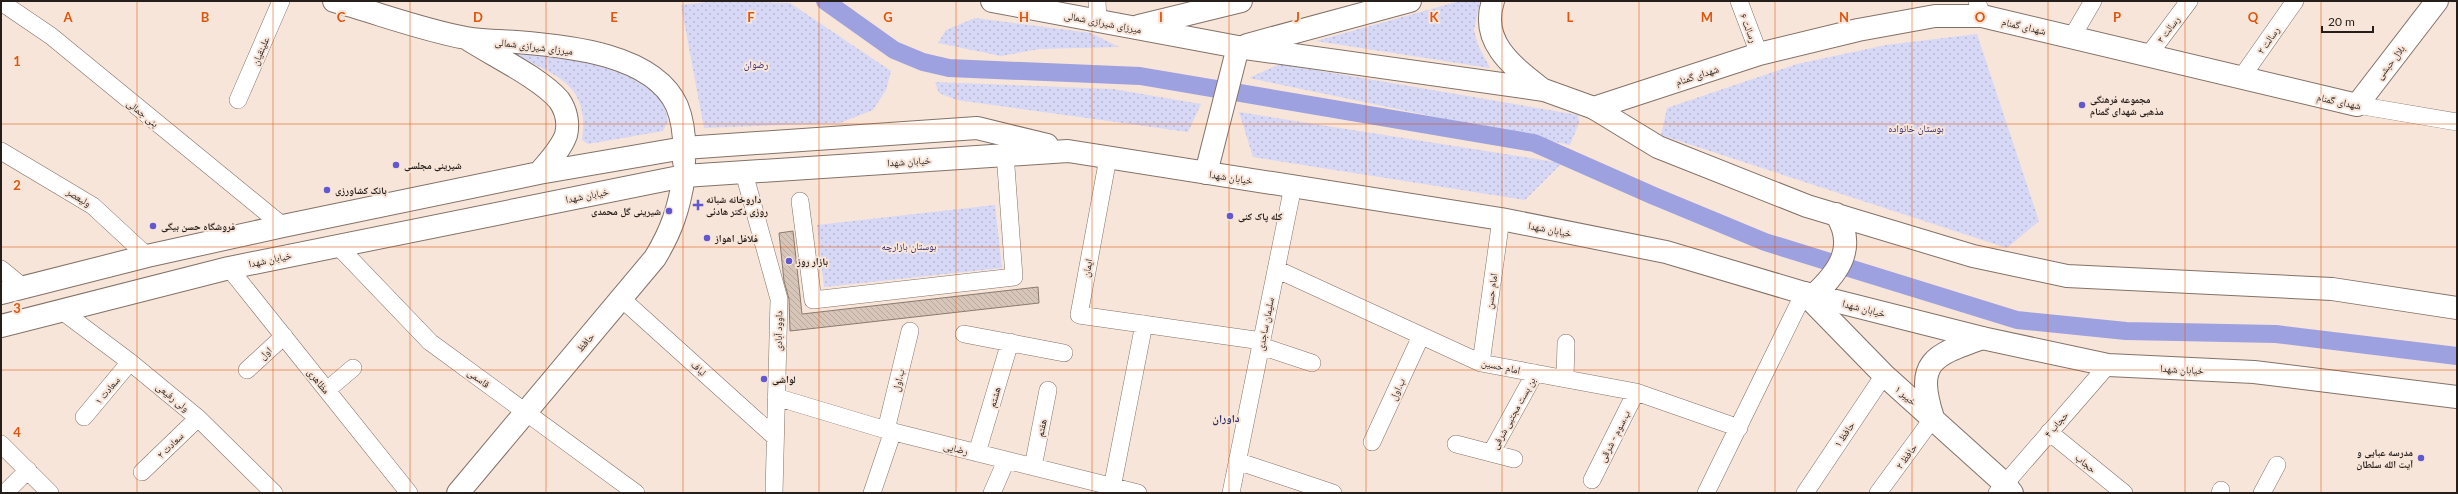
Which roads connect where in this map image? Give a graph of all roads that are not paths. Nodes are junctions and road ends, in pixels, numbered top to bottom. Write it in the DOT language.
graph roads {
  1 [pos="281,1"];
  2 [pos="334,1"];
  3 [pos="992,1"];
  4 [pos="1410,1"];
  5 [pos="1493,1"];
  6 [pos="1739,1"];
  7 [pos="2093,1"];
  8 [pos="2189,1"];
  9 [pos="2295,1"];
  10 [pos="2437,1"];
  11 [pos="1,2"];
  12 [pos="1231,2"];
  13 [pos="1357,8"];
  14 [pos="1979,9"];
  15 [pos="1098,11"];
  16 [pos="1133,27"];
  17 [pos="2072,37"];
  18 [pos="466,38"];
  19 [pos="1238,47"];
  20 [pos="1759,54"];
  21 [pos="2147,57"];
  22 [pos="2241,78"];
  23 [pos="1544,90"];
  24 [pos="238,100"];
  25 [pos="2357,105"];
  26 [pos="1594,108"];
  27 [pos="2457,122"];
  28 [pos="1005,144"];
  29 [pos="742,145"];
  30 [pos="684,148"];
  31 [pos="1,151"];
  32 [pos="1108,158"];
  33 [pos="539,173"];
  34 [pos="744,173"];
  35 [pos="1206,173"];
  36 [pos="684,176"];
  37 [pos="1293,186"];
  38 [pos="800,202"];
  39 [pos="1836,214"];
  40 [pos="1501,219"];
  41 [pos="284,226"];
  42 [pos="337,245"];
  43 [pos="148,256"];
  44 [pos="229,268"];
  45 [pos="1,269"];
  46 [pos="1276,269"];
  47 [pos="23,287"];
  48 [pos="1,293"];
  49 [pos="1809,294"];
  50 [pos="622,299"];
  51 [pos="2457,308"];
  52 [pos="62,311"];
  53 [pos="1144,324"];
  54 [pos="1,326"];
  55 [pos="910,331"];
  56 [pos="964,334"];
  57 [pos="284,336"];
  58 [pos="1421,336"];
  59 [pos="1982,338"];
  60 [pos="1010,342"];
  61 [pos="1566,343"];
  62 [pos="1261,344"];
  63 [pos="1064,352"];
  64 [pos="130,362"];
  65 [pos="1312,363"];
  66 [pos="1481,363"];
  67 [pos="2108,365"];
  68 [pos="353,368"];
  69 [pos="247,370"];
  70 [pos="1535,373"];
  71 [pos="1884,375"];
  72 [pos="1565,379"];
  73 [pos="327,390"];
  74 [pos="1048,390"];
  75 [pos="1636,392"];
  76 [pos="776,397"];
  77 [pos="2457,397"];
  78 [pos="526,412"];
  79 [pos="84,417"];
  80 [pos="198,418"];
  81 [pos="1933,418"];
  82 [pos="1739,428"];
  83 [pos="889,431"];
  84 [pos="2049,432"];
  85 [pos="775,438"];
  86 [pos="1372,442"];
  87 [pos="1,444"];
  88 [pos="1456,444"];
  89 [pos="977,453"];
  90 [pos="1491,453"];
  91 [pos="1514,459"];
  92 [pos="1006,461"];
  93 [pos="1238,461"];
  94 [pos="2277,465"];
  95 [pos="1033,467"];
  96 [pos="28,470"];
  97 [pos="142,472"];
  98 [pos="1592,480"];
  99 [pos="1113,490"];
  100 [pos="2005,490"];
  101 [pos="5,493"];
  102 [pos="50,493"];
  103 [pos="274,493"];
  104 [pos="409,493"];
  105 [pos="458,493"];
  106 [pos="636,493"];
  107 [pos="774,493"];
  108 [pos="872,493"];
  109 [pos="992,493"];
  110 [pos="1138,493"];
  111 [pos="1231,493"];
  112 [pos="1333,493"];
  113 [pos="1706,493"];
  114 [pos="1805,493"];
  115 [pos="1878,493"];
  116 [pos="2124,493"];
  117 [pos="2262,493"];
  1 -- 24 [label="street, علینقیان"];
  2 -- 18 [label="main road, میرزای شیرازی شمالی"];
  3 -- 15 [label="main road, میرزای شیرازی شمالی"];
  4 -- 13 [label="main road"];
  5 -- 23 [label="main road"];
  6 -- 20 [label="street, رسالت ۶"];
  7 -- 17 [label="street"];
  8 -- 21 [label="street, رسالت ۳"];
  9 -- 22 [label="street, رسالت ۲"];
  10 -- 25 [label="main road, بلال حبشی"];
  11 -- 41 [label="street, بنی جمالی"];
  12 -- 16 [label="main road"];
  13 -- 19 [label="main road"];
  14 -- 17 [label="main road, شهدای گمنام"];
  14 -- 20 [label="main road, شهدای گمنام"];
  15 -- 16 [label="main road, میرزای شیرازی شمالی"];
  16 -- 19 [label="main road, میرزای شیرازی شمالی"];
  17 -- 21 [label="main road, شهدای گمنام"];
  18 -- 30 [label="main road, میرزای شیرازی شمالی"];
  18 -- 33 [label="main road"];
  19 -- 23 [label="main road"];
  19 -- 35 [label="main road"];
  20 -- 26 [label="main road, شهدای گمنام"];
  21 -- 22 [label="main road, شهدای گمنام"];
  22 -- 25 [label="main road, شهدای گمنام"];
  23 -- 26 [label="main road"];
  25 -- 27 [label="street, شهدای گمنام"];
  26 -- 39 [label="main road"];
  28 -- 29 [label="main road"];
  28 -- 32 [label="main road, خیابان شهدا"];
  28 -- 34 [label="main road, خیابان شهدا"];
  28 -- 38 [label="street"];
  29 -- 30 [label="main road"];
  29 -- 34 [label="main road"];
  30 -- 33 [label="main road"];
  30 -- 36 [label="main road, میرزای شیرازی شمالی"];
  31 -- 43 [label="street, ولیعصر"];
  32 -- 35 [label="main road, خیابان شهدا"];
  32 -- 53 [label="street, ایمان"];
  33 -- 41 [label="main road"];
  34 -- 36 [label="main road, خیابان شهدا"];
  34 -- 76 [label="street, داوود آبادی"];
  35 -- 37 [label="main road, خیابان شهدا"];
  36 -- 42 [label="main road, خیابان شهدا"];
  36 -- 50 [label="main road, حافظ"];
  37 -- 40 [label="main road, خیابان شهدا"];
  37 -- 46 [label="street, سلیمان ساجدی"];
  39 -- 49 [label="main road"];
  39 -- 51 [label="main road"];
  40 -- 49 [label="main road, خیابان شهدا"];
  40 -- 66 [label="street, امام حسن"];
  41 -- 43 [label="main road"];
  42 -- 44 [label="main road, خیابان شهدا"];
  42 -- 78 [label="street, قاسمی"];
  43 -- 47 [label="main road"];
  44 -- 52 [label="main road, خیابان شهدا"];
  44 -- 57 [label="street, مظاهری"];
  45 -- 47 [label="street"];
  46 -- 58 [label="street, امام حسین"];
  46 -- 62 [label="street, سلیمان ساجدی"];
  47 -- 48 [label="main road"];
  49 -- 59 [label="main road, خیابان شهدا"];
  49 -- 71 [label="main road, خیبر ۱"];
  49 -- 82 [label="street"];
  50 -- 78 [label="main road, حافظ"];
  50 -- 85 [label="street, لباف"];
  52 -- 54 [label="main road, خیابان شهدا"];
  52 -- 64 [label="street, ولی رفیعی"];
  53 -- 62 [label="street, ایمان"];
  53 -- 99 [label="street"];
  55 -- 83 [label="street, ب.اول"];
  56 -- 60 [label="street"];
  57 -- 69 [label="street, اول"];
  57 -- 73 [label="street, مظاهری"];
  58 -- 66 [label="street, امام حسین"];
  58 -- 86 [label="street, ب.اول"];
  59 -- 67 [label="main road, خیابان شهدا"];
  59 -- 81 [label="main road"];
  60 -- 63 [label="street"];
  60 -- 89 [label="street, هشتم"];
  61 -- 72 [label="street"];
  62 -- 65 [label="street, ایمان"];
  62 -- 93 [label="street, سلیمان ساجدی"];
  64 -- 79 [label="street, سعادت ۱"];
  64 -- 80 [label="street, ولی رفیعی"];
  66 -- 70 [label="street, امام حسین"];
  67 -- 77 [label="main road, خیابان شهدا"];
  67 -- 84 [label="street, حجاب ۴"];
  68 -- 73 [label="street"];
  70 -- 72 [label="street, امام حسین"];
  70 -- 90 [label="street, بن بست مجتبی شرفی"];
  71 -- 81 [label="main road, خیبر ۱"];
  71 -- 114 [label="street, حافظ ۱"];
  72 -- 75 [label="street, امام حسین"];
  73 -- 104 [label="street, مظاهری"];
  74 -- 95 [label="street, هفتم"];
  75 -- 82 [label="street, امام حسین"];
  75 -- 98 [label="street, ب.سوم - شرقی"];
  76 -- 83 [label="street, رضایی"];
  76 -- 85 [label="street, داوود آبادی"];
  78 -- 105 [label="main road, حافظ"];
  78 -- 106 [label="street, قاسمی"];
  80 -- 97 [label="street, سعادت ۲"];
  80 -- 103 [label="street, ولی رفیعی"];
  81 -- 100 [label="main road, خیبر ۱"];
  81 -- 115 [label="street, حافظ ۲"];
  82 -- 113 [label="street"];
  83 -- 89 [label="street, رضایی"];
  83 -- 108 [label="street, ب.اول"];
  84 -- 100 [label="street, حجاب ۴"];
  84 -- 116 [label="street, حجاب"];
  85 -- 107 [label="street, داوود آبادی"];
  87 -- 96 [label="street"];
  88 -- 90 [label="street"];
  89 -- 92 [label="street, رضایی"];
  90 -- 91 [label="street"];
  92 -- 95 [label="street, رضایی"];
  92 -- 109 [label="street"];
  93 -- 111 [label="street, سلیمان ساجدی"];
  93 -- 112 [label="street"];
  94 -- 117 [label="street"];
  95 -- 99 [label="street, رضایی"];
  96 -- 101 [label="street"];
  96 -- 102 [label="street"];
  99 -- 110 [label="street, رضایی"];
}
